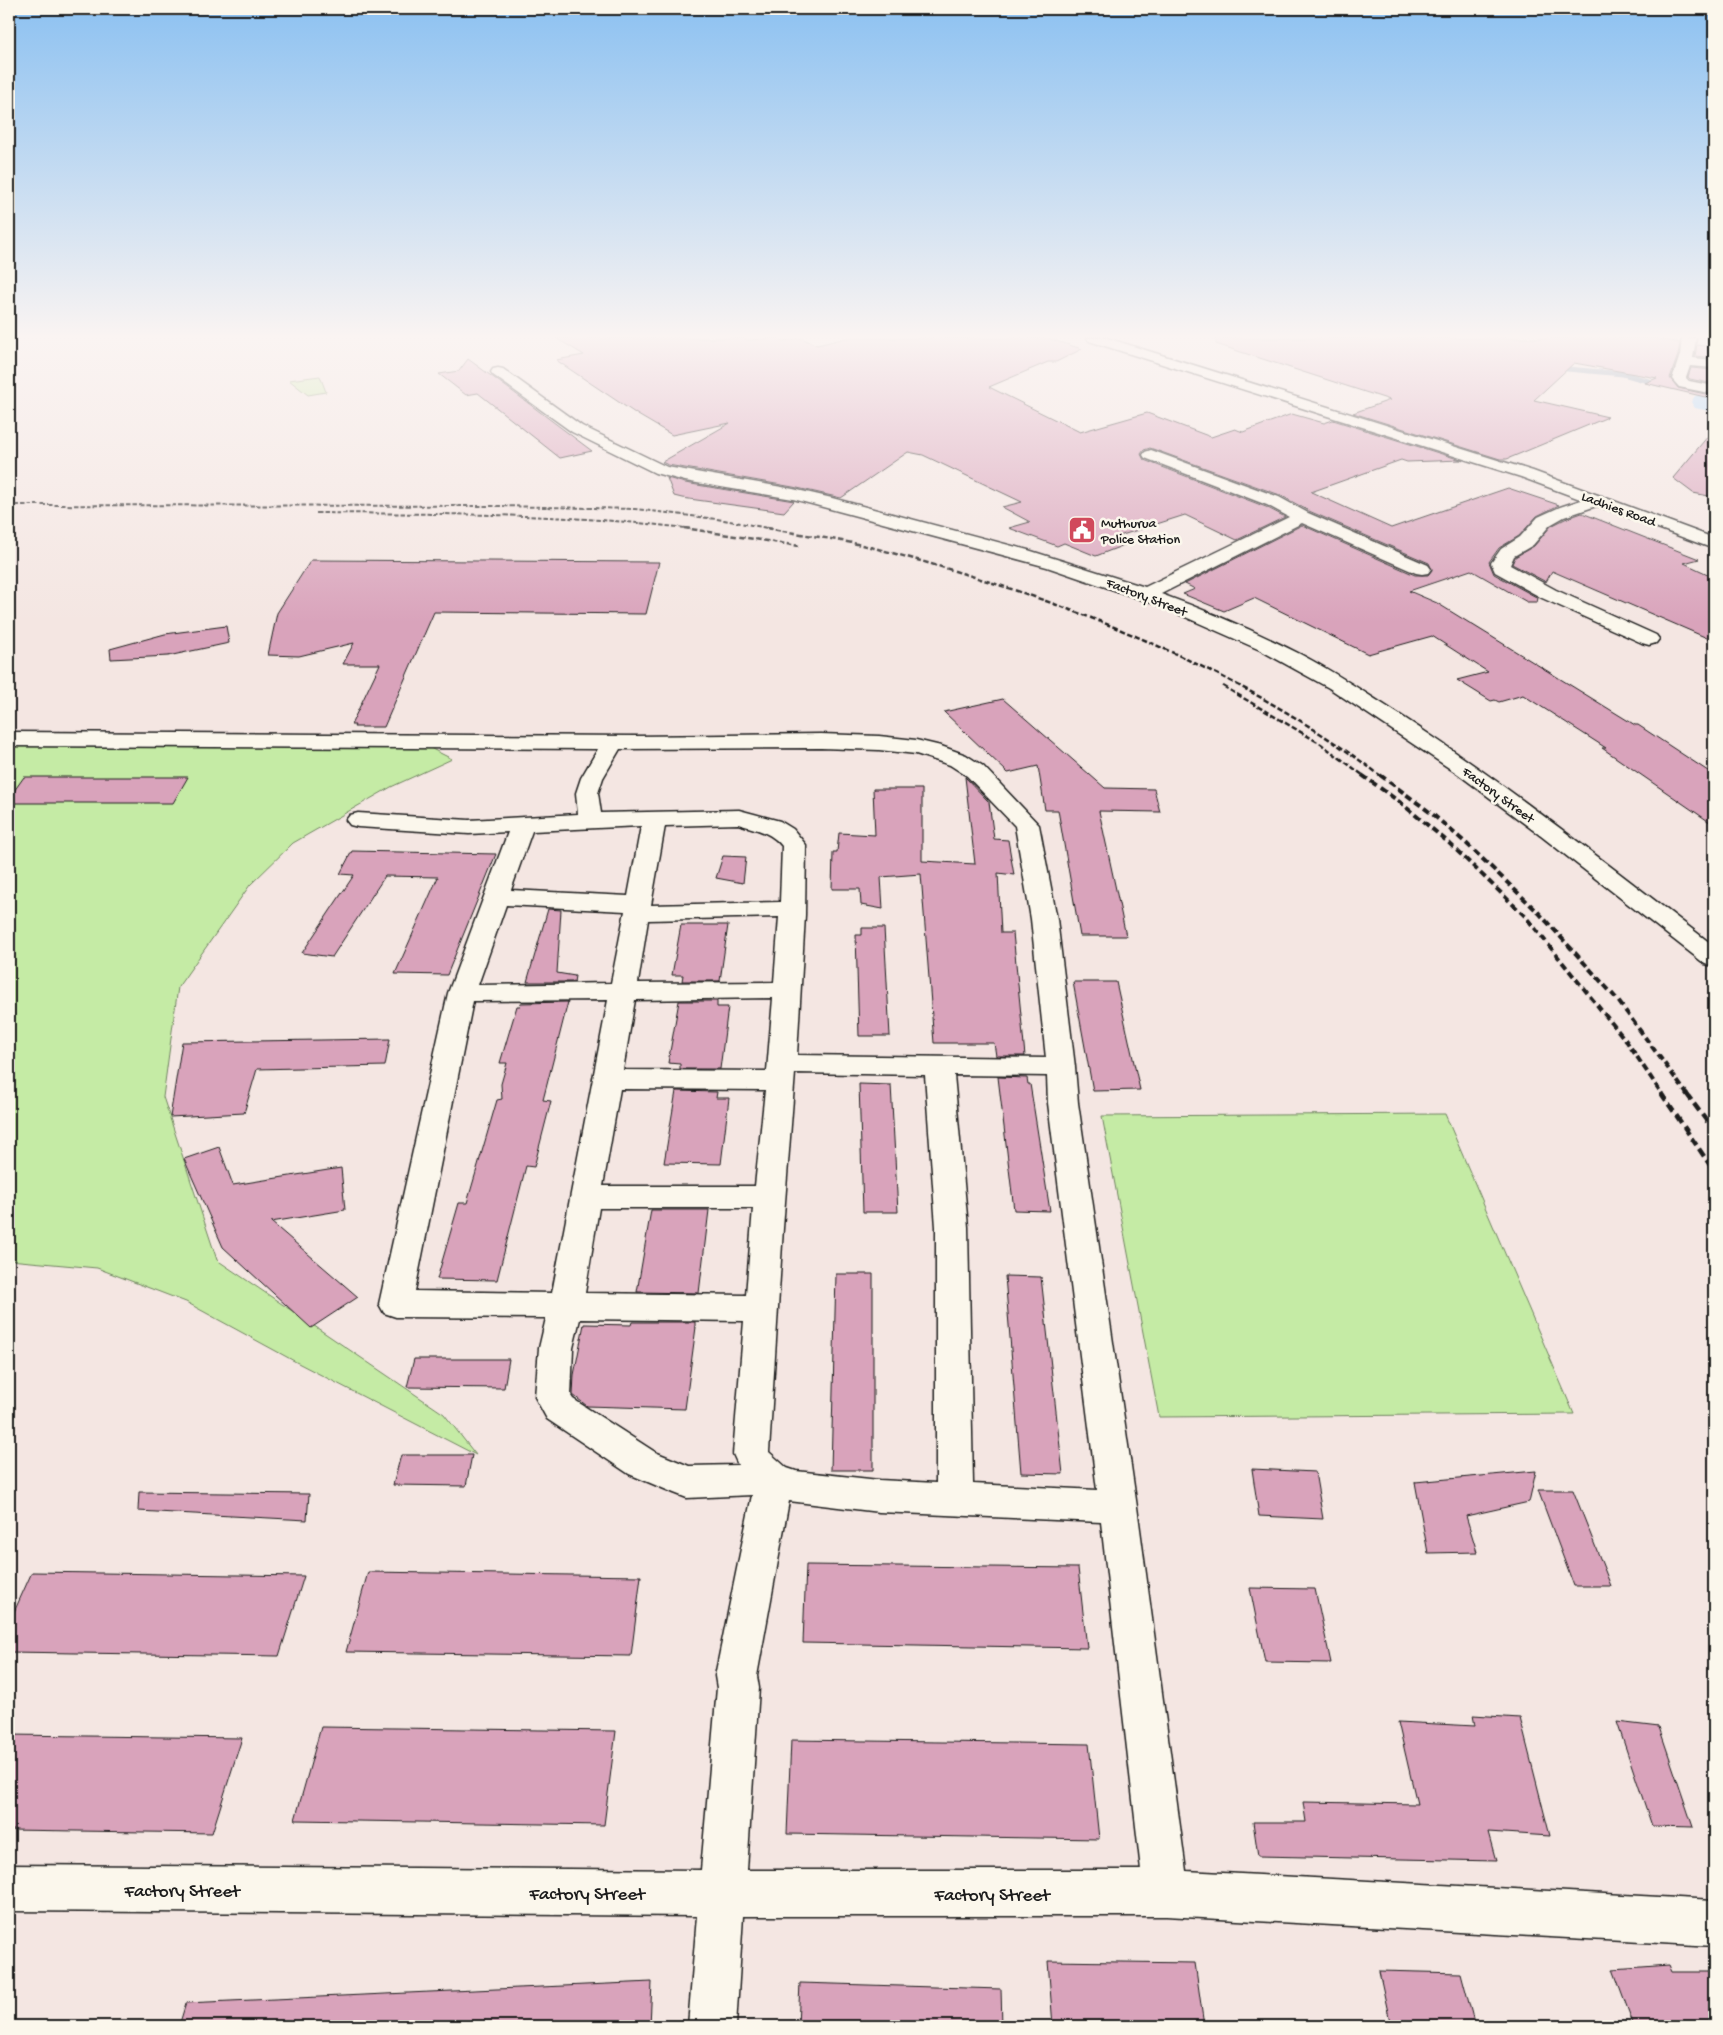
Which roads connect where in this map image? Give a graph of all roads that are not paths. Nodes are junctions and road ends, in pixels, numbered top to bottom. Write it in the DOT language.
graph roads {
  1 [pos="585,433"];
  2 [pos="1398,433"];
  3 [pos="1425,433"];
  4 [pos="1152,455"];
  5 [pos="1596,500"];
  6 [pos="1302,517"];
  7 [pos="1698,522"];
  8 [pos="1714,544"];
  9 [pos="1422,569"];
  10 [pos="1146,594"];
  11 [pos="1650,639"];
  12 [pos="9,739"];
  13 [pos="613,742"];
  14 [pos="654,819"];
  15 [pos="358,820"];
  16 [pos="590,821"];
  17 [pos="523,824"];
  18 [pos="496,898"];
  19 [pos="638,908"];
  20 [pos="792,909"];
  21 [pos="1714,958"];
  22 [pos="787,990"];
  23 [pos="623,991"];
  24 [pos="461,993"];
  25 [pos="939,1066"];
  26 [pos="1061,1067"];
  27 [pos="782,1073"];
  28 [pos="607,1079"];
  29 [pos="586,1197"];
  30 [pos="770,1198"];
  31 [pos="566,1306"];
  32 [pos="762,1308"];
  33 [pos="774,1479"];
  34 [pos="955,1500"];
  35 [pos="1118,1507"];
  36 [pos="9,1888"];
  37 [pos="722,1893"];
  38 [pos="1166,1893"];
  39 [pos="1714,1923"];
  40 [pos="712,2026"];
  1 -- 10 [label="street, Factory Street"];
  2 -- 5 [label="street, Ladhies Road"];
  3 -- 7 [label="street"];
  4 -- 6 [label="street"];
  5 -- 8 [label="street, Ladhies Road"];
  5 -- 11 [label="street"];
  6 -- 9 [label="street"];
  6 -- 10 [label="street"];
  10 -- 21 [label="street, Factory Street"];
  12 -- 13 [label="street"];
  13 -- 16 [label="street"];
  13 -- 26 [label="street"];
  14 -- 16 [label="street"];
  14 -- 19 [label="street"];
  14 -- 20 [label="street"];
  15 -- 17 [label="street"];
  16 -- 17 [label="street"];
  17 -- 18 [label="street"];
  18 -- 19 [label="street"];
  18 -- 24 [label="street"];
  19 -- 20 [label="street"];
  19 -- 23 [label="street"];
  20 -- 22 [label="street"];
  22 -- 23 [label="street"];
  22 -- 27 [label="street"];
  23 -- 24 [label="street"];
  23 -- 28 [label="street"];
  24 -- 31 [label="street"];
  25 -- 26 [label="street"];
  25 -- 27 [label="street"];
  25 -- 34 [label="street"];
  26 -- 35 [label="street"];
  27 -- 28 [label="street"];
  27 -- 30 [label="street"];
  28 -- 29 [label="street"];
  29 -- 30 [label="street"];
  29 -- 31 [label="street"];
  30 -- 32 [label="street"];
  31 -- 32 [label="street"];
  31 -- 33 [label="street"];
  32 -- 33 [label="street"];
  33 -- 34 [label="street"];
  33 -- 37 [label="street"];
  34 -- 35 [label="street"];
  35 -- 38 [label="street"];
  36 -- 37 [label="street, Factory Street"];
  37 -- 38 [label="street, Factory Street"];
  37 -- 40 [label="street"];
  38 -- 39 [label="street, Factory Street"];
}
